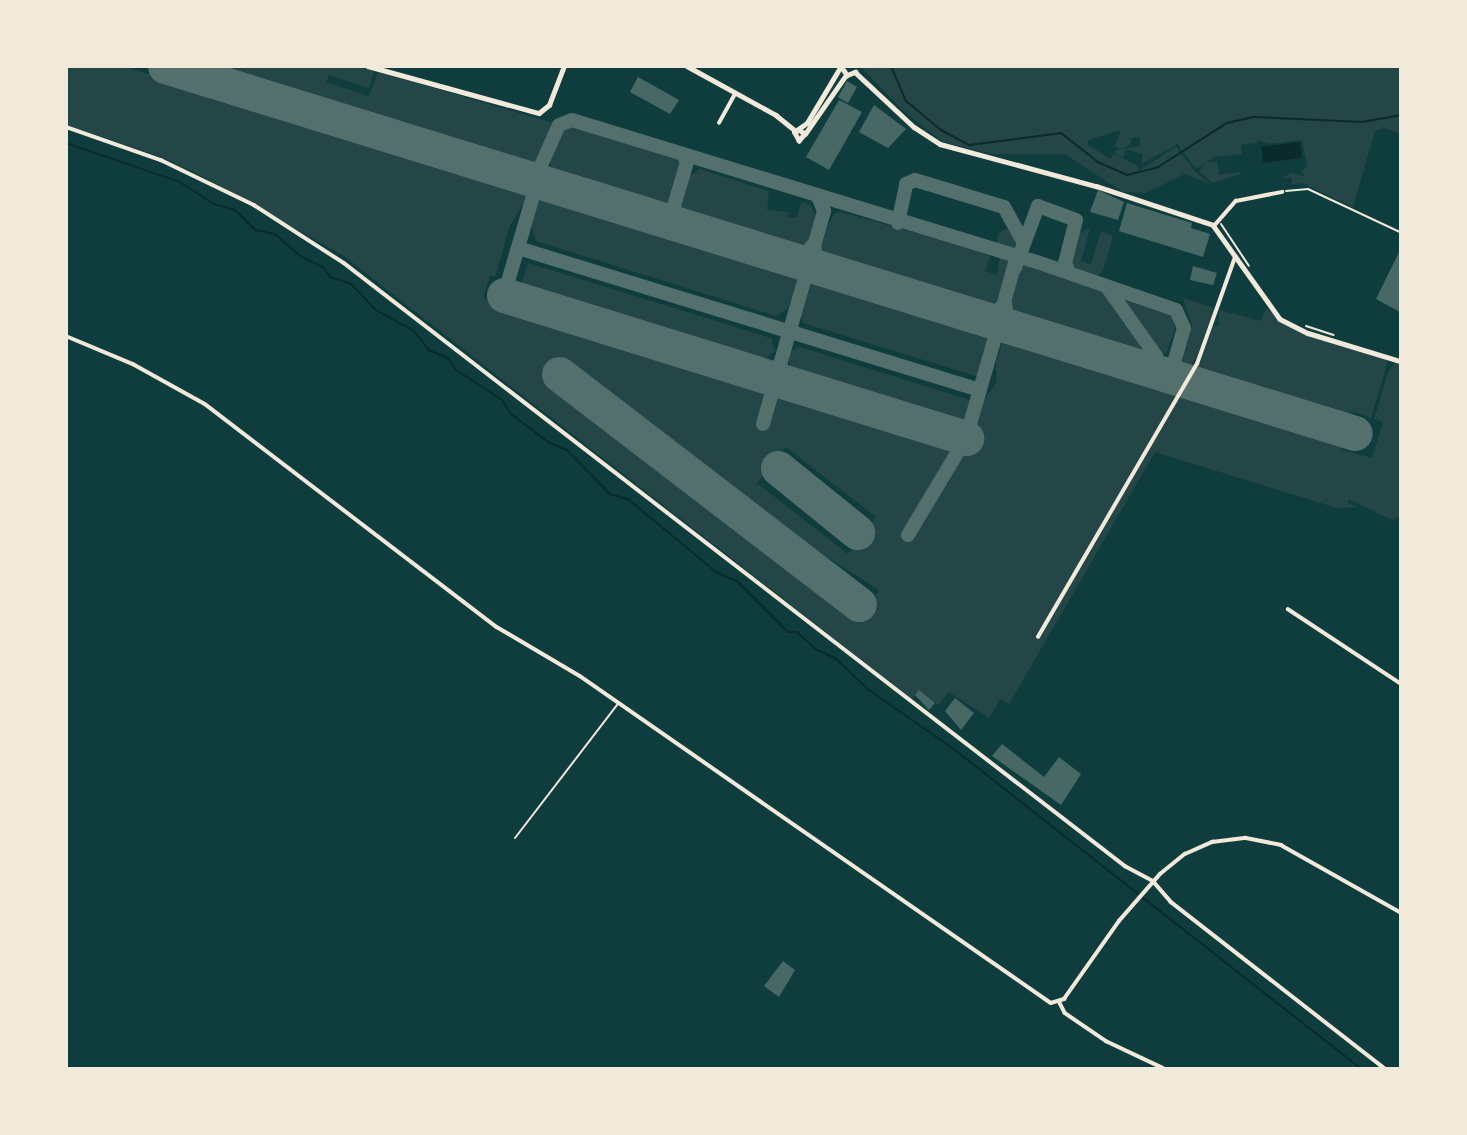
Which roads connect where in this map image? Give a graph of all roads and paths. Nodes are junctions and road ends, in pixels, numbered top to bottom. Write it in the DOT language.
graph roads {
  1 [pos="368,66"];
  2 [pos="564,66"];
  3 [pos="687,66"];
  4 [pos="841,66"];
  5 [pos="856,69"];
  6 [pos="847,75"];
  7 [pos="736,94"];
  8 [pos="719,123"];
  9 [pos="66,127"];
  10 [pos="798,130"];
  11 [pos="805,134"];
  12 [pos="1282,192"];
  13 [pos="1216,223"];
  14 [pos="1401,232"];
  15 [pos="1236,255"];
  16 [pos="1222,267"];
  17 [pos="1231,268"];
  18 [pos="1255,276"];
  19 [pos="1297,323"];
  20 [pos="66,336"];
  21 [pos="1343,338"];
  22 [pos="1401,361"];
  23 [pos="1289,608"];
  24 [pos="1038,638"];
  25 [pos="1401,683"];
  26 [pos="618,704"];
  27 [pos="516,838"];
  28 [pos="1153,881"];
  29 [pos="1401,912"];
  30 [pos="1057,1003"];
  31 [pos="1163,1069"];
  32 [pos="1384,1069"];
  1 -- 2 [label="street"];
  3 -- 7 [label="street"];
  4 -- 6 [label="street"];
  4 -- 10 [label="street"];
  5 -- 6 [label="street"];
  5 -- 13 [label="street"];
  6 -- 11 [label="street"];
  7 -- 8 [label="street"];
  7 -- 10 [label="street"];
  9 -- 28 [label="street"];
  10 -- 11 [label="street"];
  10 -- 11 [label="street"];
  12 -- 13 [label="street"];
  12 -- 14 [label="path"];
  13 -- 15 [label="street"];
  13 -- 18 [label="path"];
  15 -- 17 [label="street"];
  15 -- 22 [label="street"];
  16 -- 17 [label="street"];
  17 -- 24 [label="street"];
  19 -- 21 [label="path"];
  20 -- 26 [label="street"];
  23 -- 25 [label="street"];
  26 -- 27 [label="lane"];
  26 -- 30 [label="street"];
  28 -- 29 [label="street"];
  28 -- 30 [label="street"];
  28 -- 32 [label="street"];
  30 -- 31 [label="street"];
}
